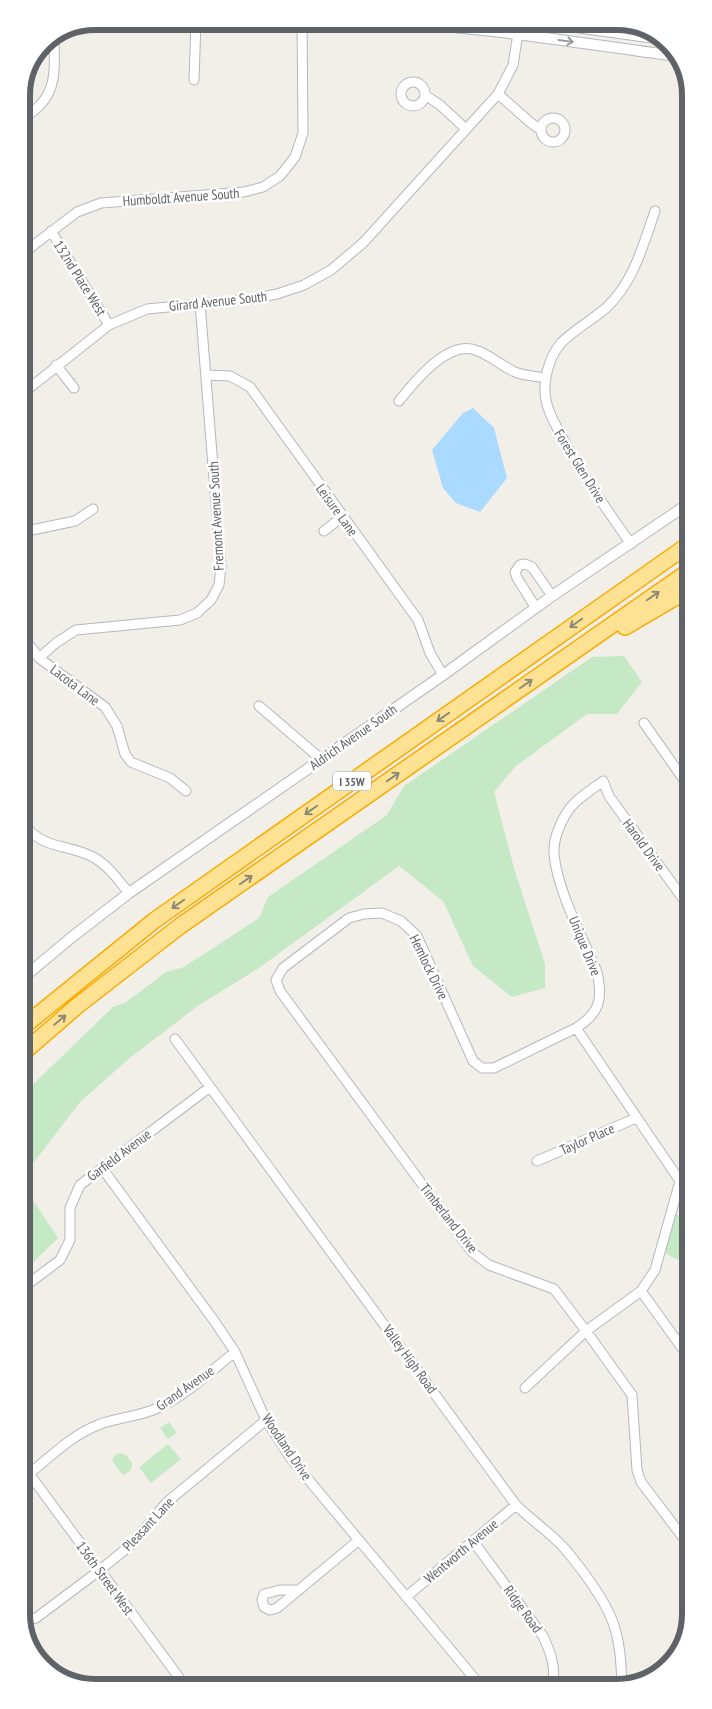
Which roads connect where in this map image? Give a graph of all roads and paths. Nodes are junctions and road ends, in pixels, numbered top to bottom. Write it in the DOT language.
graph roads {
  1 [pos="196,30"];
  2 [pos="302,30"];
  3 [pos="479,30"];
  4 [pos="519,30"];
  5 [pos="598,30"];
  6 [pos="518,35"];
  7 [pos="645,36"];
  8 [pos="54,45"];
  9 [pos="668,55"];
  10 [pos="194,80"];
  11 [pos="498,94"];
  12 [pos="425,95"];
  13 [pos="30,113"];
  14 [pos="466,129"];
  15 [pos="541,130"];
  16 [pos="655,211"];
  17 [pos="51,231"];
  18 [pos="30,248"];
  19 [pos="200,303"];
  20 [pos="109,325"];
  21 [pos="56,365"];
  22 [pos="206,375"];
  23 [pos="546,378"];
  24 [pos="30,387"];
  25 [pos="74,388"];
  26 [pos="399,401"];
  27 [pos="682,508"];
  28 [pos="93,509"];
  29 [pos="342,517"];
  30 [pos="30,530"];
  31 [pos="324,532"];
  32 [pos="682,539"];
  33 [pos="631,544"];
  34 [pos="682,550"];
  35 [pos="682,576"];
  36 [pos="682,593"];
  37 [pos="552,596"];
  38 [pos="536,608"];
  39 [pos="594,611"];
  40 [pos="584,643"];
  41 [pos="30,646"];
  42 [pos="39,658"];
  43 [pos="443,675"];
  44 [pos="259,706"];
  45 [pos="644,723"];
  46 [pos="321,759"];
  47 [pos="682,777"];
  48 [pos="603,781"];
  49 [pos="186,791"];
  50 [pos="30,830"];
  51 [pos="129,893"];
  52 [pos="682,897"];
  53 [pos="30,972"];
  54 [pos="280,991"];
  55 [pos="30,1021"];
  56 [pos="576,1028"];
  57 [pos="175,1039"];
  58 [pos="30,1047"];
  59 [pos="210,1087"];
  60 [pos="636,1118"];
  61 [pos="538,1161"];
  62 [pos="102,1168"];
  63 [pos="680,1181"];
  64 [pos="30,1282"];
  65 [pos="641,1291"];
  66 [pos="586,1330"];
  67 [pos="682,1348"];
  68 [pos="234,1352"];
  69 [pos="526,1388"];
  70 [pos="266,1420"];
  71 [pos="30,1469"];
  72 [pos="30,1475"];
  73 [pos="516,1504"];
  74 [pos="682,1536"];
  75 [pos="358,1540"];
  76 [pos="473,1541"];
  77 [pos="100,1570"];
  78 [pos="298,1590"];
  79 [pos="406,1597"];
  80 [pos="30,1619"];
  81 [pos="180,1679"];
  82 [pos="475,1679"];
  83 [pos="552,1679"];
  84 [pos="622,1679"];
  1 -- 10 [label="street"];
  2 -- 17 [label="street, Humboldt Avenue South"];
  3 -- 6 [label="street"];
  4 -- 6 [label="street, Girard Avenue South"];
  5 -- 7 [label="street"];
  6 -- 9 [label="street, one-way"];
  6 -- 11 [label="street, Girard Avenue South"];
  8 -- 13 [label="street"];
  11 -- 14 [label="street, Girard Avenue South"];
  11 -- 15 [label="street"];
  12 -- 14 [label="street"];
  14 -- 19 [label="street, Girard Avenue South"];
  16 -- 23 [label="street, Forest Glen Drive"];
  17 -- 18 [label="street, Humboldt Avenue South"];
  17 -- 20 [label="street, 132nd Place West"];
  19 -- 20 [label="street, Girard Avenue South"];
  19 -- 22 [label="street, Fremont Avenue South"];
  20 -- 21 [label="street, Girard Avenue South"];
  21 -- 24 [label="street, Girard Avenue South"];
  21 -- 25 [label="street"];
  22 -- 29 [label="street, Leisure Lane"];
  22 -- 42 [label="street, Fremont Avenue South"];
  23 -- 26 [label="street"];
  23 -- 33 [label="street, Forest Glen Drive"];
  27 -- 33 [label="street, Aldrich Avenue South"];
  28 -- 30 [label="street"];
  29 -- 31 [label="street"];
  29 -- 43 [label="street, Leisure Lane"];
  32 -- 39 [label="highway"];
  33 -- 37 [label="street, Aldrich Avenue South"];
  34 -- 39 [label="highway, I 35W"];
  40 -- 35 [label="highway, I 35W, one-way"];
  36 -- 40 [label="highway"];
  37 -- 38 [label="street, Aldrich Avenue South"];
  37 -- 38 [label="street"];
  38 -- 43 [label="street, Aldrich Avenue South"];
  39 -- 55 [label="highway, I 35W, one-way"];
  58 -- 40 [label="highway, I 35W, one-way"];
  41 -- 42 [label="street, Lacota Lane"];
  42 -- 49 [label="street, Lacota Lane"];
  43 -- 46 [label="street, Aldrich Avenue South"];
  44 -- 46 [label="street"];
  45 -- 47 [label="street"];
  46 -- 51 [label="street, Aldrich Avenue South"];
  48 -- 52 [label="street, Harold Drive"];
  48 -- 56 [label="street, Unique Drive"];
  50 -- 51 [label="street"];
  51 -- 53 [label="street, Aldrich Avenue South"];
  54 -- 56 [label="street, Hemlock Drive"];
  54 -- 66 [label="street, Timberland Drive"];
  56 -- 60 [label="street"];
  57 -- 59 [label="street, Valley High Road"];
  59 -- 62 [label="street, Garfield Avenue"];
  59 -- 73 [label="street, Valley High Road"];
  60 -- 61 [label="street, Taylor Place"];
  60 -- 63 [label="street"];
  62 -- 64 [label="street, Garfield Avenue"];
  62 -- 68 [label="street, Woodland Drive"];
  63 -- 65 [label="street"];
  65 -- 66 [label="street"];
  65 -- 67 [label="street"];
  66 -- 69 [label="street"];
  66 -- 74 [label="street, Timberland Drive"];
  68 -- 70 [label="street, Woodland Drive"];
  68 -- 71 [label="street, Grand Avenue"];
  70 -- 75 [label="street, Woodland Drive"];
  70 -- 77 [label="street, Pleasant Lane"];
  72 -- 77 [label="street, 136th Street West"];
  73 -- 76 [label="street, Wentworth Avenue"];
  73 -- 84 [label="street, Valley High Road"];
  75 -- 78 [label="street"];
  75 -- 79 [label="street, Woodland Drive"];
  76 -- 79 [label="street, Wentworth Avenue"];
  76 -- 83 [label="street, Ridge Road"];
  77 -- 80 [label="street, Pleasant Lane"];
  77 -- 81 [label="street, 136th Street West"];
  79 -- 82 [label="street, Woodland Drive"];
}
